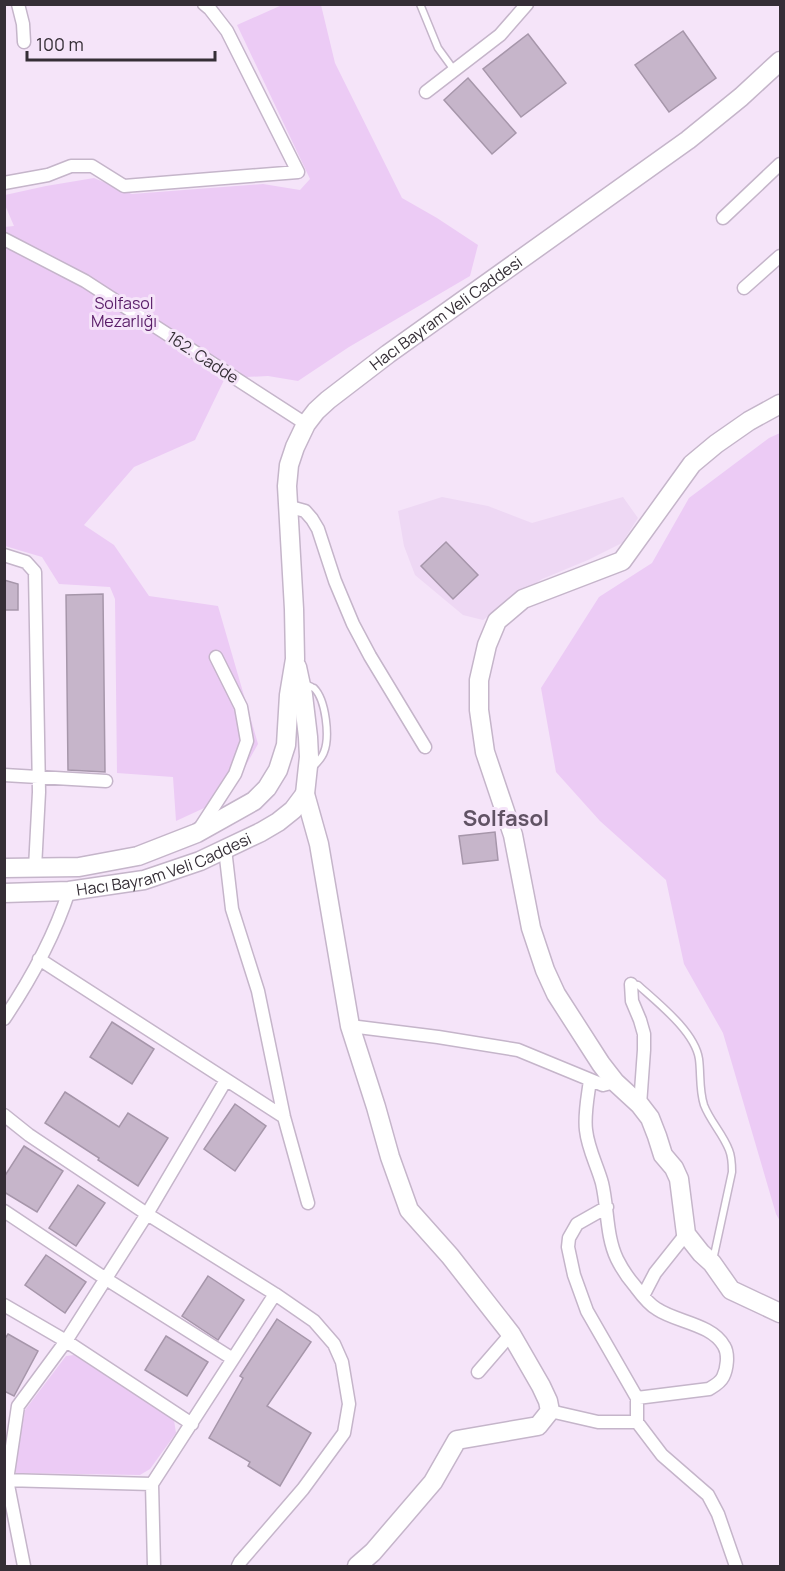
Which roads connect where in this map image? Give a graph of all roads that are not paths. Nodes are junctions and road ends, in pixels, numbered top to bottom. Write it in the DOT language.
graph roads {
  1 [pos="18,4"];
  2 [pos="204,4"];
  3 [pos="420,4"];
  4 [pos="527,4"];
  5 [pos="24,42"];
  6 [pos="780,61"];
  7 [pos="454,70"];
  8 [pos="426,92"];
  9 [pos="780,164"];
  10 [pos="4,183"];
  11 [pos="723,218"];
  12 [pos="4,239"];
  13 [pos="780,256"];
  14 [pos="744,288"];
  15 [pos="780,404"];
  16 [pos="306,424"];
  17 [pos="287,506"];
  18 [pos="4,555"];
  19 [pos="216,657"];
  20 [pos="295,659"];
  21 [pos="425,747"];
  22 [pos="278,770"];
  23 [pos="4,775"];
  24 [pos="39,777"];
  25 [pos="106,782"];
  26 [pos="306,794"];
  27 [pos="197,833"];
  28 [pos="225,849"];
  29 [pos="4,868"];
  30 [pos="35,868"];
  31 [pos="69,891"];
  32 [pos="4,893"];
  33 [pos="39,959"];
  34 [pos="631,984"];
  35 [pos="4,1019"];
  36 [pos="350,1026"];
  37 [pos="226,1080"];
  38 [pos="590,1080"];
  39 [pos="615,1082"];
  40 [pos="640,1105"];
  41 [pos="4,1115"];
  42 [pos="284,1117"];
  43 [pos="308,1203"];
  44 [pos="607,1207"];
  45 [pos="4,1211"];
  46 [pos="147,1214"];
  47 [pos="686,1234"];
  48 [pos="712,1263"];
  49 [pos="105,1279"];
  50 [pos="276,1294"];
  51 [pos="642,1296"];
  52 [pos="4,1305"];
  53 [pos="780,1313"];
  54 [pos="511,1334"];
  55 [pos="66,1341"];
  56 [pos="233,1359"];
  57 [pos="478,1372"];
  58 [pos="637,1398"];
  59 [pos="4,1403"];
  60 [pos="18,1406"];
  61 [pos="550,1411"];
  62 [pos="638,1422"];
  63 [pos="192,1424"];
  64 [pos="6,1480"];
  65 [pos="152,1485"];
  66 [pos="24,1566"];
  67 [pos="154,1566"];
  68 [pos="238,1566"];
  69 [pos="357,1566"];
  70 [pos="736,1566"];
  1 -- 5 [label="street"];
  2 -- 10 [label="street"];
  3 -- 7 [label="lane"];
  4 -- 7 [label="street"];
  6 -- 16 [label="street, Hacı Bayram Veli Caddesi"];
  7 -- 8 [label="street"];
  9 -- 11 [label="street"];
  12 -- 16 [label="street, 162. Cadde"];
  13 -- 14 [label="street"];
  15 -- 39 [label="street"];
  16 -- 17 [label="street, Hacı Bayram Veli Caddesi"];
  17 -- 20 [label="street, Hacı Bayram Veli Caddesi"];
  17 -- 21 [label="street"];
  18 -- 24 [label="street"];
  19 -- 27 [label="street"];
  20 -- 22 [label="street"];
  20 -- 26 [label="street"];
  22 -- 26 [label="street"];
  22 -- 27 [label="street"];
  23 -- 24 [label="street"];
  24 -- 25 [label="street"];
  24 -- 30 [label="street"];
  26 -- 28 [label="street, Hacı Bayram Veli Caddesi"];
  26 -- 36 [label="street"];
  27 -- 30 [label="street"];
  28 -- 31 [label="street, Hacı Bayram Veli Caddesi"];
  28 -- 42 [label="street"];
  29 -- 30 [label="street"];
  31 -- 32 [label="street, Hacı Bayram Veli Caddesi"];
  31 -- 33 [label="street"];
  33 -- 35 [label="street"];
  33 -- 37 [label="street"];
  34 -- 40 [label="street"];
  34 -- 48 [label="lane"];
  36 -- 38 [label="street"];
  36 -- 54 [label="street"];
  37 -- 42 [label="street"];
  37 -- 46 [label="street"];
  38 -- 39 [label="street"];
  38 -- 44 [label="street"];
  39 -- 40 [label="street"];
  40 -- 47 [label="street"];
  41 -- 46 [label="street"];
  42 -- 43 [label="street"];
  44 -- 51 [label="street"];
  44 -- 58 [label="street"];
  45 -- 49 [label="street"];
  46 -- 49 [label="street"];
  46 -- 50 [label="street"];
  47 -- 48 [label="street"];
  47 -- 51 [label="street"];
  48 -- 53 [label="street"];
  49 -- 55 [label="street"];
  49 -- 56 [label="street"];
  50 -- 56 [label="street"];
  50 -- 68 [label="street"];
  51 -- 58 [label="street"];
  52 -- 55 [label="street"];
  54 -- 57 [label="street"];
  54 -- 61 [label="street"];
  55 -- 60 [label="street"];
  55 -- 63 [label="street"];
  56 -- 63 [label="street"];
  58 -- 62 [label="street"];
  59 -- 60 [label="street"];
  60 -- 64 [label="street"];
  61 -- 62 [label="street"];
  61 -- 69 [label="street"];
  62 -- 70 [label="street"];
  63 -- 65 [label="street"];
  64 -- 65 [label="street"];
  64 -- 66 [label="street"];
  65 -- 67 [label="street"];
}
